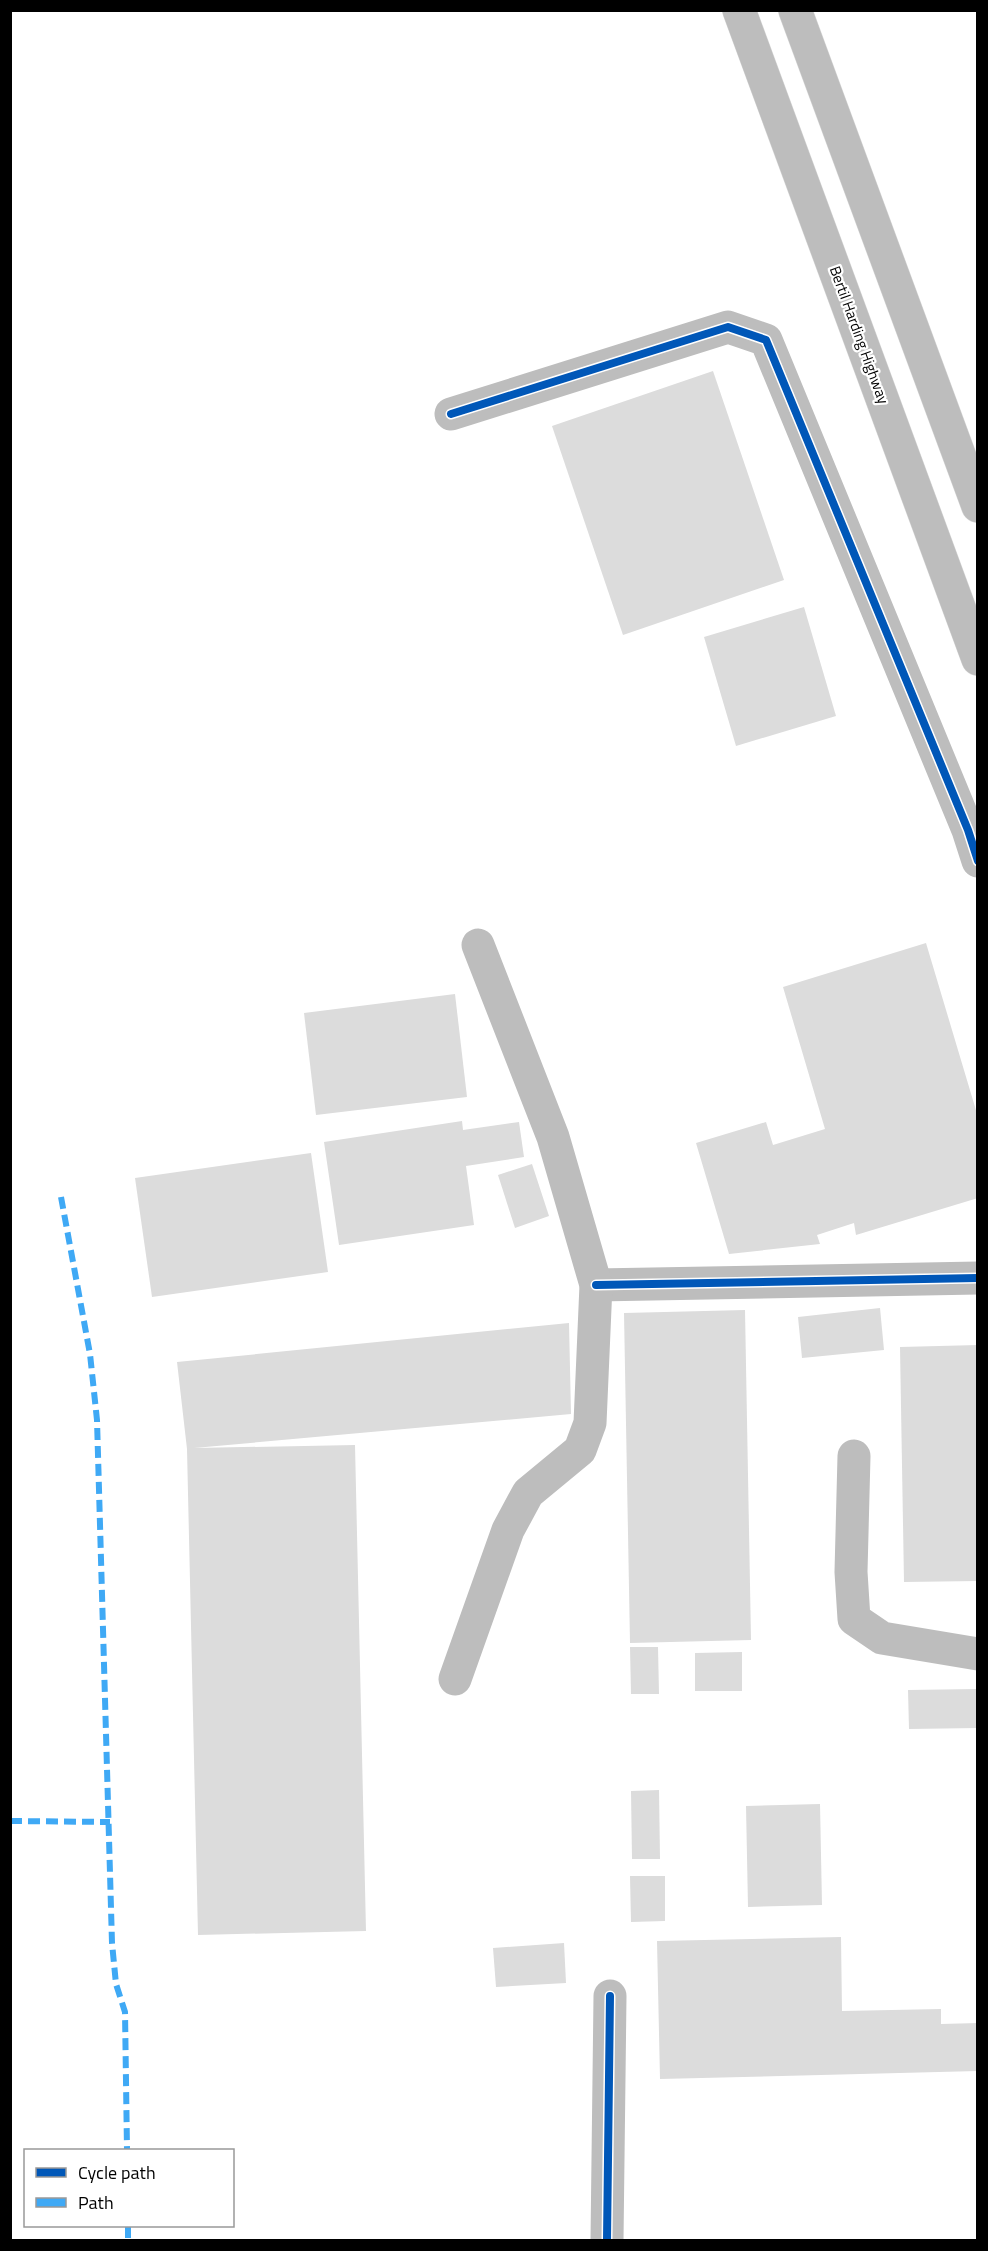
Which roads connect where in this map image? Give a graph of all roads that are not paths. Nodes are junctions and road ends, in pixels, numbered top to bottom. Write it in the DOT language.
graph roads {
  1 [pos="739,10"];
  2 [pos="795,10"];
  3 [pos="451,414"];
  4 [pos="978,506"];
  5 [pos="978,659"];
  6 [pos="978,861"];
  7 [pos="478,945"];
  8 [pos="978,1278"];
  9 [pos="596,1285"];
  10 [pos="854,1456"];
  11 [pos="978,1654"];
  12 [pos="455,1679"];
  13 [pos="610,1996"];
  14 [pos="607,2241"];
  1 -- 5 [label="street, Bertil Harding Highway"];
  2 -- 4 [label="street"];
  3 -- 6 [label="street"];
  7 -- 9 [label="street"];
  8 -- 9 [label="street"];
  9 -- 12 [label="street"];
  10 -- 11 [label="street"];
  13 -- 14 [label="street"];
}
